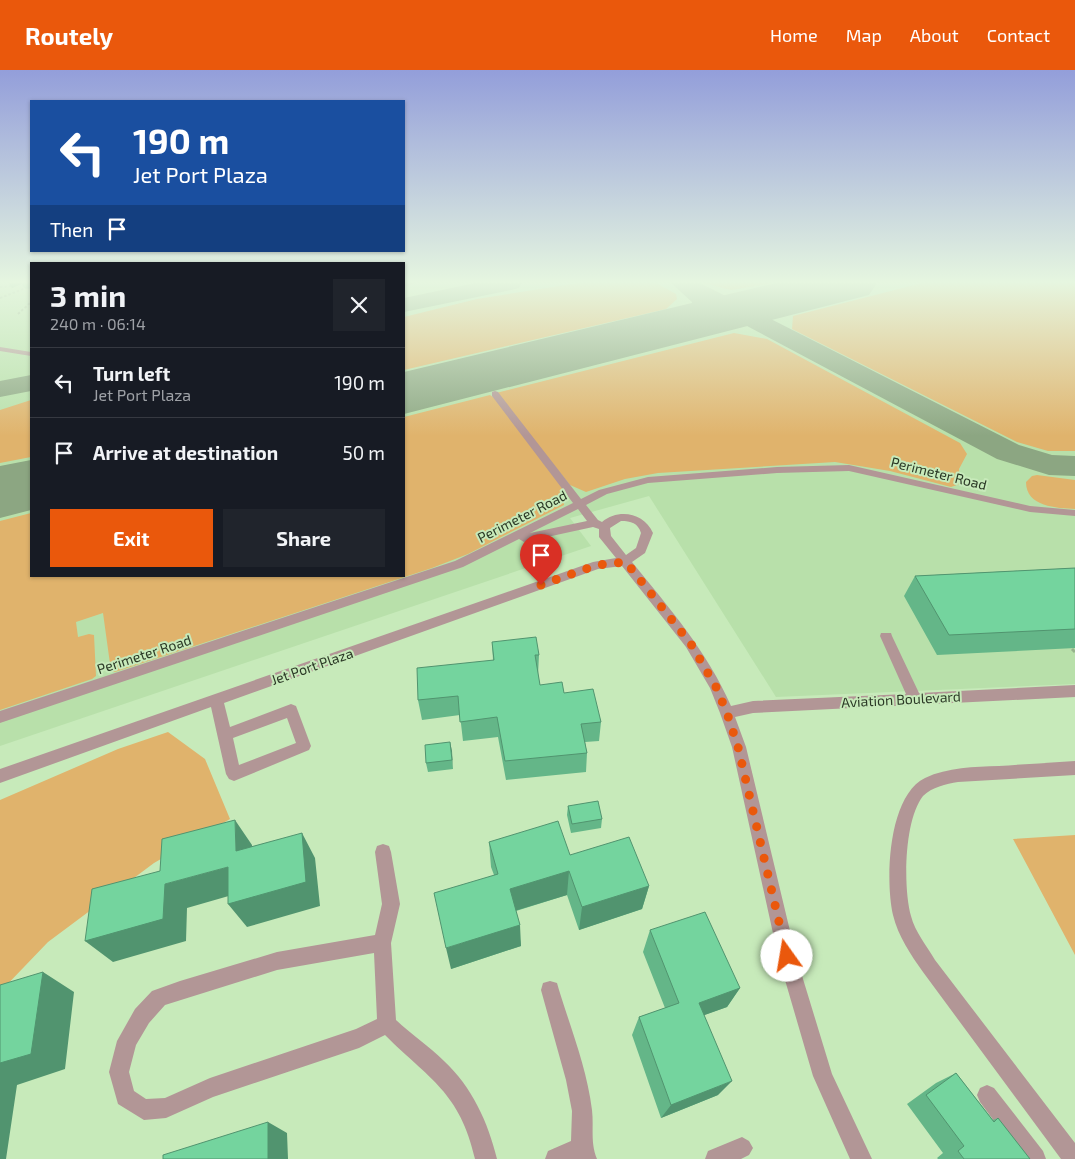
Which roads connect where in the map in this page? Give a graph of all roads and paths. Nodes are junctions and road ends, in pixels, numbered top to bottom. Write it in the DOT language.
graph roads {
  1 [pos="0,349"];
  2 [pos="30,354"];
  3 [pos="494,394"];
  4 [pos="581,502"];
  5 [pos="1075,513"];
  6 [pos="599,525"];
  7 [pos="507,542"];
  8 [pos="626,562"];
  9 [pos="886,636"];
  10 [pos="1072,649"];
  11 [pos="1075,652"];
  12 [pos="1075,691"];
  13 [pos="915,699"];
  14 [pos="216,700"];
  15 [pos="727,713"];
  16 [pos="0,717"];
  17 [pos="224,736"];
  18 [pos="1075,768"];
  19 [pos="0,776"];
  20 [pos="383,852"];
  21 [pos="382,943"];
  22 [pos="550,990"];
  23 [pos="387,1024"];
  24 [pos="987,1095"];
  25 [pos="742,1148"];
  26 [pos="584,1153"];
  27 [pos="486,1159"];
  28 [pos="556,1159"];
  29 [pos="716,1159"];
  30 [pos="861,1159"];
  31 [pos="1035,1159"];
  32 [pos="1074,1159"];
  1 -- 2 [label="street"];
  3 -- 4 [label="street"];
  4 -- 5 [label="street, Perimeter Road"];
  4 -- 6 [label="street"];
  4 -- 7 [label="street, Perimeter Road"];
  6 -- 7 [label="street"];
  6 -- 8 [label="street"];
  6 -- 8 [label="street"];
  7 -- 16 [label="street, Perimeter Road"];
  8 -- 14 [label="street, Jet Port Plaza"];
  8 -- 15 [label="street"];
  9 -- 13 [label="street"];
  10 -- 11 [label="path"];
  12 -- 13 [label="street, Aviation Boulevard"];
  13 -- 15 [label="street, Aviation Boulevard"];
  14 -- 17 [label="street"];
  14 -- 19 [label="street, Jet Port Plaza"];
  15 -- 30 [label="street"];
  17 -- 17 [label="street"];
  18 -- 32 [label="street"];
  20 -- 21 [label="street"];
  21 -- 23 [label="street"];
  21 -- 23 [label="street"];
  22 -- 26 [label="street"];
  23 -- 27 [label="street"];
  24 -- 31 [label="street"];
  25 -- 29 [label="street"];
  26 -- 28 [label="street"];
}
